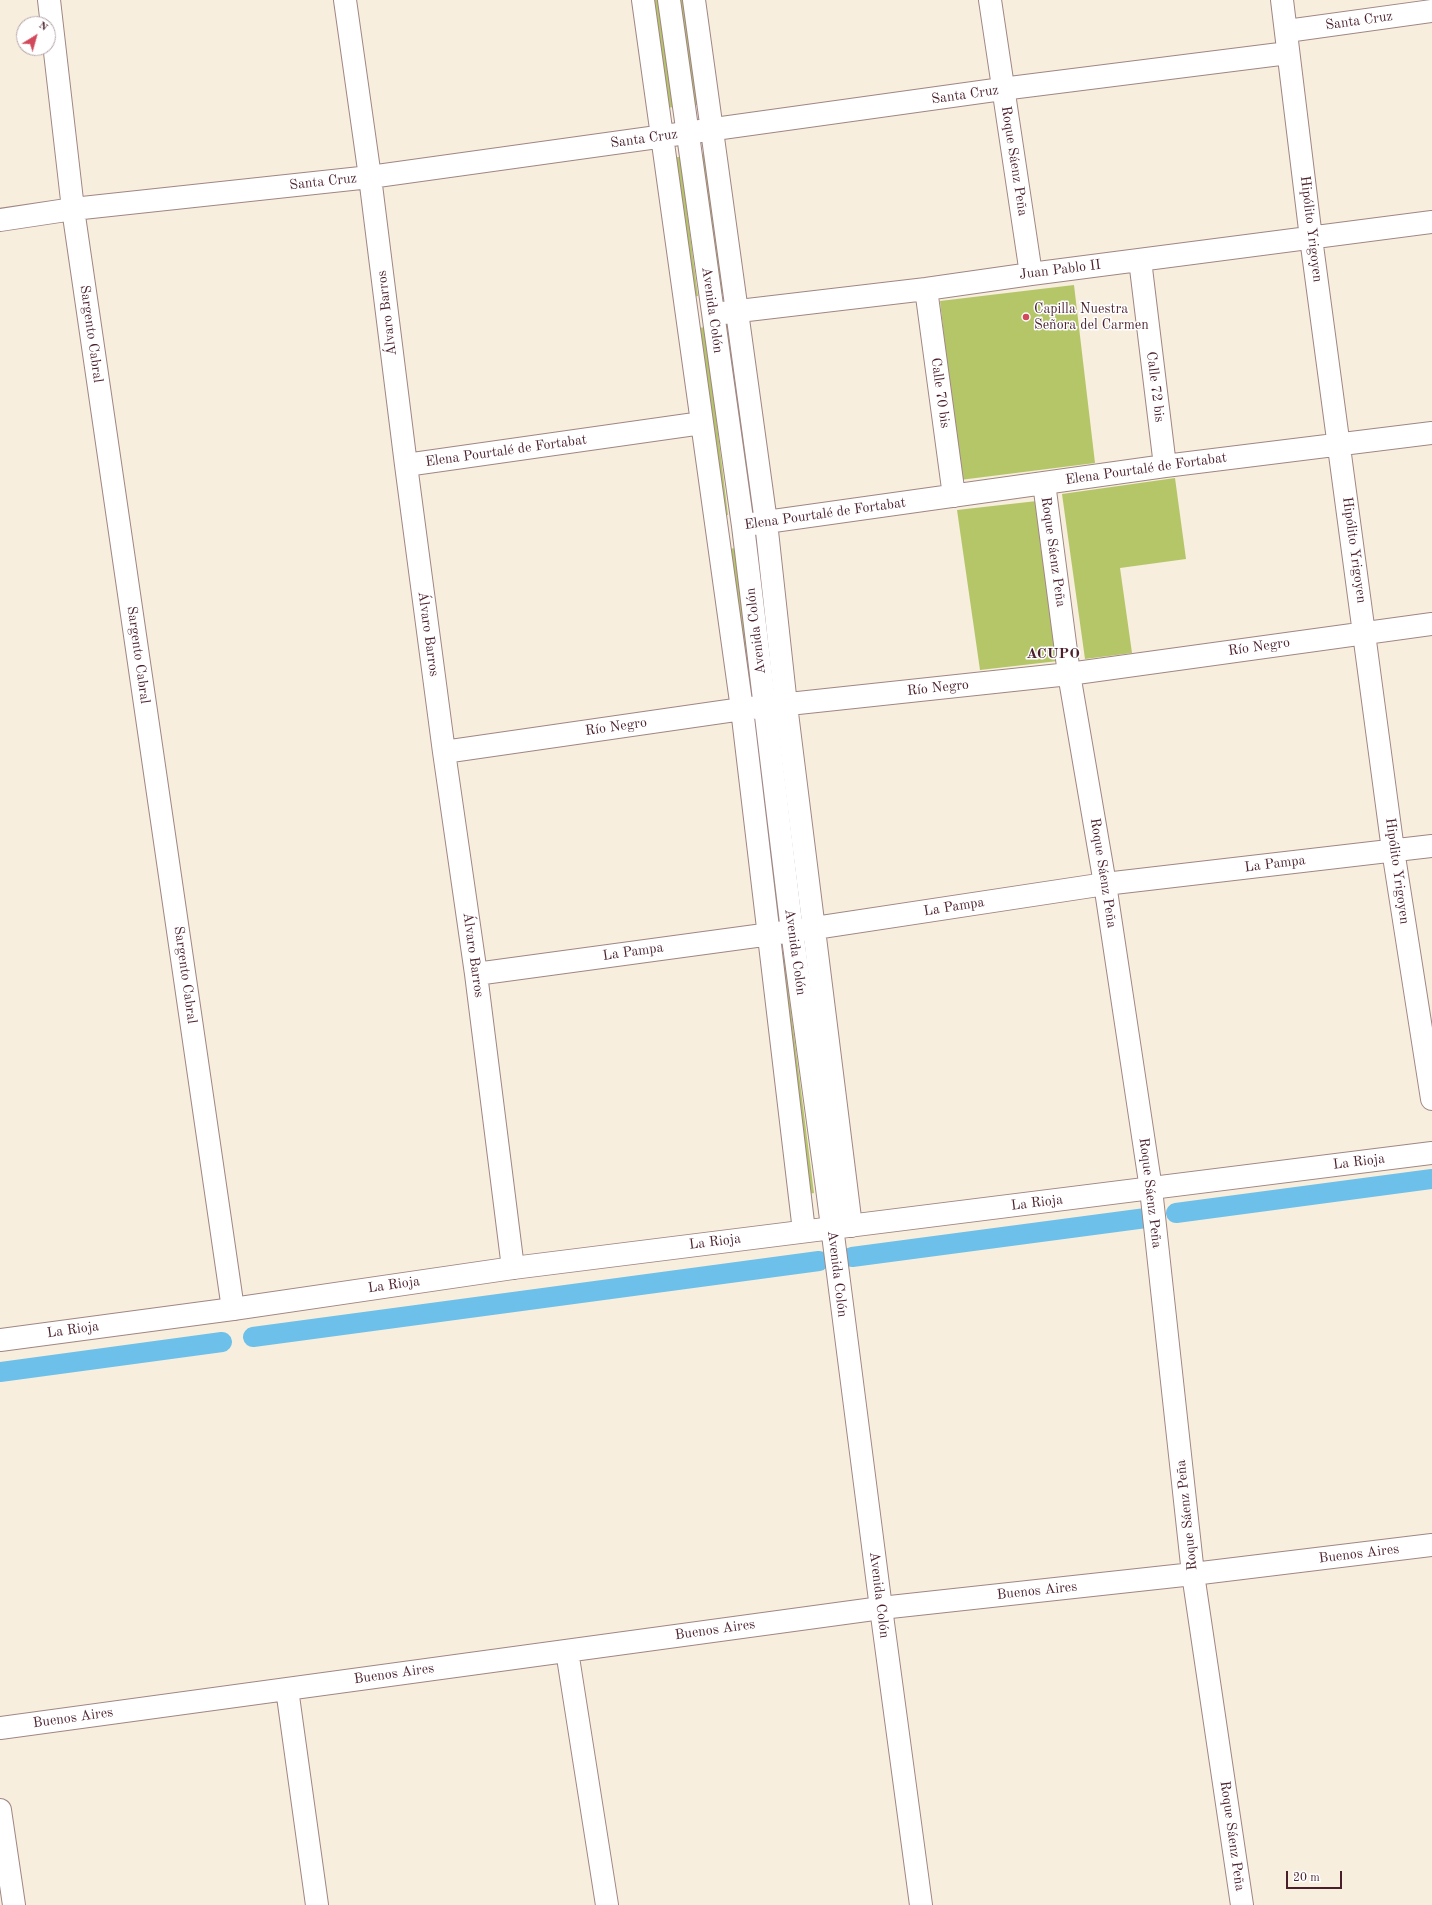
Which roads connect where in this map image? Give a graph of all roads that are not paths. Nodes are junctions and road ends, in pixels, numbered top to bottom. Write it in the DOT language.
graph roads {
  1 [pos="49,0"];
  2 [pos="345,0"];
  3 [pos="643,0"];
  4 [pos="669,0"];
  5 [pos="694,0"];
  6 [pos="990,0"];
  7 [pos="1282,0"];
  8 [pos="1432,11"];
  9 [pos="1286,31"];
  10 [pos="1288,52"];
  11 [pos="1002,89"];
  12 [pos="712,130"];
  13 [pos="687,133"];
  14 [pos="661,136"];
  15 [pos="370,177"];
  16 [pos="73,209"];
  17 [pos="0,220"];
  18 [pos="1432,222"];
  19 [pos="1311,238"];
  20 [pos="1140,260"];
  21 [pos="1031,274"];
  22 [pos="926,289"];
  23 [pos="736,311"];
  24 [pos="712,314"];
  25 [pos="688,317"];
  26 [pos="702,423"];
  27 [pos="1432,433"];
  28 [pos="1340,444"];
  29 [pos="406,465"];
  30 [pos="1165,466"];
  31 [pos="1044,483"];
  32 [pos="954,496"];
  33 [pos="766,522"];
  34 [pos="743,526"];
  35 [pos="717,528"];
  36 [pos="1432,624"];
  37 [pos="1365,632"];
  38 [pos="1069,674"];
  39 [pos="786,705"];
  40 [pos="765,707"];
  41 [pos="742,709"];
  42 [pos="444,752"];
  43 [pos="1432,846"];
  44 [pos="1394,850"];
  45 [pos="1105,884"];
  46 [pos="815,928"];
  47 [pos="792,931"];
  48 [pos="769,933"];
  49 [pos="476,974"];
  50 [pos="1432,1099"];
  51 [pos="1432,1153"];
  52 [pos="1151,1189"];
  53 [pos="841,1227"];
  54 [pos="804,1231"];
  55 [pos="513,1268"];
  56 [pos="233,1309"];
  57 [pos="0,1340"];
  58 [pos="1432,1545"];
  59 [pos="1193,1574"];
  60 [pos="880,1608"];
  61 [pos="567,1651"];
  62 [pos="287,1689"];
  63 [pos="0,1728"];
  64 [pos="0,1810"];
  65 [pos="14,1905"];
  66 [pos="317,1905"];
  67 [pos="607,1905"];
  68 [pos="921,1905"];
  69 [pos="1242,1905"];
  1 -- 16 [label="street, Sargento Cabral"];
  2 -- 15 [label="street, Álvaro Barros"];
  3 -- 14 [label="street, Avenida Colón"];
  4 -- 13 [label="street, Avenida Colón"];
  5 -- 12 [label="street, Avenida Colón"];
  6 -- 11 [label="street, Roque Sáenz Peña"];
  7 -- 9 [label="street, Hipólito Yrigoyen"];
  8 -- 9 [label="street, Santa Cruz"];
  9 -- 10 [label="street, Hipólito Yrigoyen"];
  10 -- 11 [label="street, Santa Cruz"];
  10 -- 19 [label="street, Hipólito Yrigoyen"];
  11 -- 12 [label="street, Santa Cruz"];
  11 -- 21 [label="street, Roque Sáenz Peña"];
  12 -- 13 [label="street, Santa Cruz"];
  12 -- 23 [label="street, Avenida Colón"];
  13 -- 14 [label="street, Santa Cruz"];
  13 -- 24 [label="street, Avenida Colón"];
  14 -- 15 [label="street, Santa Cruz"];
  14 -- 25 [label="street, Avenida Colón"];
  15 -- 16 [label="street, Santa Cruz"];
  15 -- 29 [label="street, Álvaro Barros"];
  16 -- 17 [label="street, Santa Cruz"];
  16 -- 56 [label="street, Sargento Cabral"];
  18 -- 19 [label="street, Juan Pablo II"];
  19 -- 20 [label="street, Juan Pablo II"];
  19 -- 28 [label="street, Hipólito Yrigoyen"];
  20 -- 21 [label="street, Juan Pablo II"];
  20 -- 30 [label="street, Calle 72 bis"];
  21 -- 22 [label="street, Juan Pablo II"];
  22 -- 23 [label="street, Juan Pablo II"];
  22 -- 32 [label="street, Calle 70 bis"];
  23 -- 24 [label="street, Juan Pablo II"];
  23 -- 33 [label="street, Avenida Colón"];
  24 -- 25 [label="street, Juan Pablo II"];
  24 -- 34 [label="street, Avenida Colón"];
  25 -- 26 [label="street, Avenida Colón"];
  26 -- 29 [label="street, Elena Pourtalé de Fortabat"];
  26 -- 35 [label="street, Avenida Colón"];
  27 -- 28 [label="street, Elena Pourtalé de Fortabat"];
  28 -- 30 [label="street, Elena Pourtalé de Fortabat"];
  28 -- 37 [label="street, Hipólito Yrigoyen"];
  29 -- 42 [label="street, Álvaro Barros"];
  30 -- 31 [label="street, Elena Pourtalé de Fortabat"];
  31 -- 32 [label="street, Elena Pourtalé de Fortabat"];
  31 -- 38 [label="street, Roque Sáenz Peña"];
  32 -- 33 [label="street, Elena Pourtalé de Fortabat"];
  33 -- 34 [label="street, Elena Pourtalé de Fortabat"];
  33 -- 39 [label="street, Avenida Colón"];
  34 -- 35 [label="street, Elena Pourtalé de Fortabat"];
  34 -- 40 [label="street, Avenida Colón"];
  35 -- 41 [label="street, Avenida Colón"];
  36 -- 37 [label="street, Río Negro"];
  37 -- 38 [label="street, Río Negro"];
  37 -- 44 [label="street, Hipólito Yrigoyen"];
  38 -- 39 [label="street, Río Negro"];
  38 -- 45 [label="street, Roque Sáenz Peña"];
  39 -- 40 [label="street, Río Negro"];
  39 -- 46 [label="street, Avenida Colón"];
  40 -- 41 [label="street, Río Negro"];
  40 -- 47 [label="street, Avenida Colón"];
  41 -- 42 [label="street, Río Negro"];
  41 -- 48 [label="street, Avenida Colón"];
  42 -- 49 [label="street, Álvaro Barros"];
  43 -- 44 [label="street, La Pampa"];
  44 -- 45 [label="street, La Pampa"];
  44 -- 50 [label="street, Hipólito Yrigoyen"];
  45 -- 46 [label="street, La Pampa"];
  45 -- 52 [label="street, Roque Sáenz Peña"];
  46 -- 47 [label="street, La Pampa"];
  46 -- 53 [label="street, Avenida Colón"];
  47 -- 48 [label="street, La Pampa"];
  47 -- 53 [label="street, Avenida Colón"];
  48 -- 49 [label="street, La Pampa"];
  48 -- 54 [label="street, Avenida Colón"];
  49 -- 55 [label="street, Álvaro Barros"];
  51 -- 52 [label="street, La Rioja"];
  52 -- 53 [label="street, La Rioja"];
  52 -- 59 [label="street, Roque Sáenz Peña"];
  53 -- 54 [label="street, La Rioja"];
  53 -- 60 [label="street, Avenida Colón"];
  54 -- 55 [label="street, La Rioja"];
  55 -- 56 [label="street, La Rioja"];
  56 -- 57 [label="street, La Rioja"];
  58 -- 59 [label="street, Buenos Aires"];
  59 -- 60 [label="street, Buenos Aires"];
  59 -- 69 [label="street, Roque Sáenz Peña"];
  60 -- 61 [label="street, Buenos Aires"];
  60 -- 68 [label="street, Avenida Colón"];
  61 -- 62 [label="street, Buenos Aires"];
  61 -- 67 [label="street"];
  62 -- 63 [label="street, Buenos Aires"];
  62 -- 66 [label="street"];
  64 -- 65 [label="street"];
}
